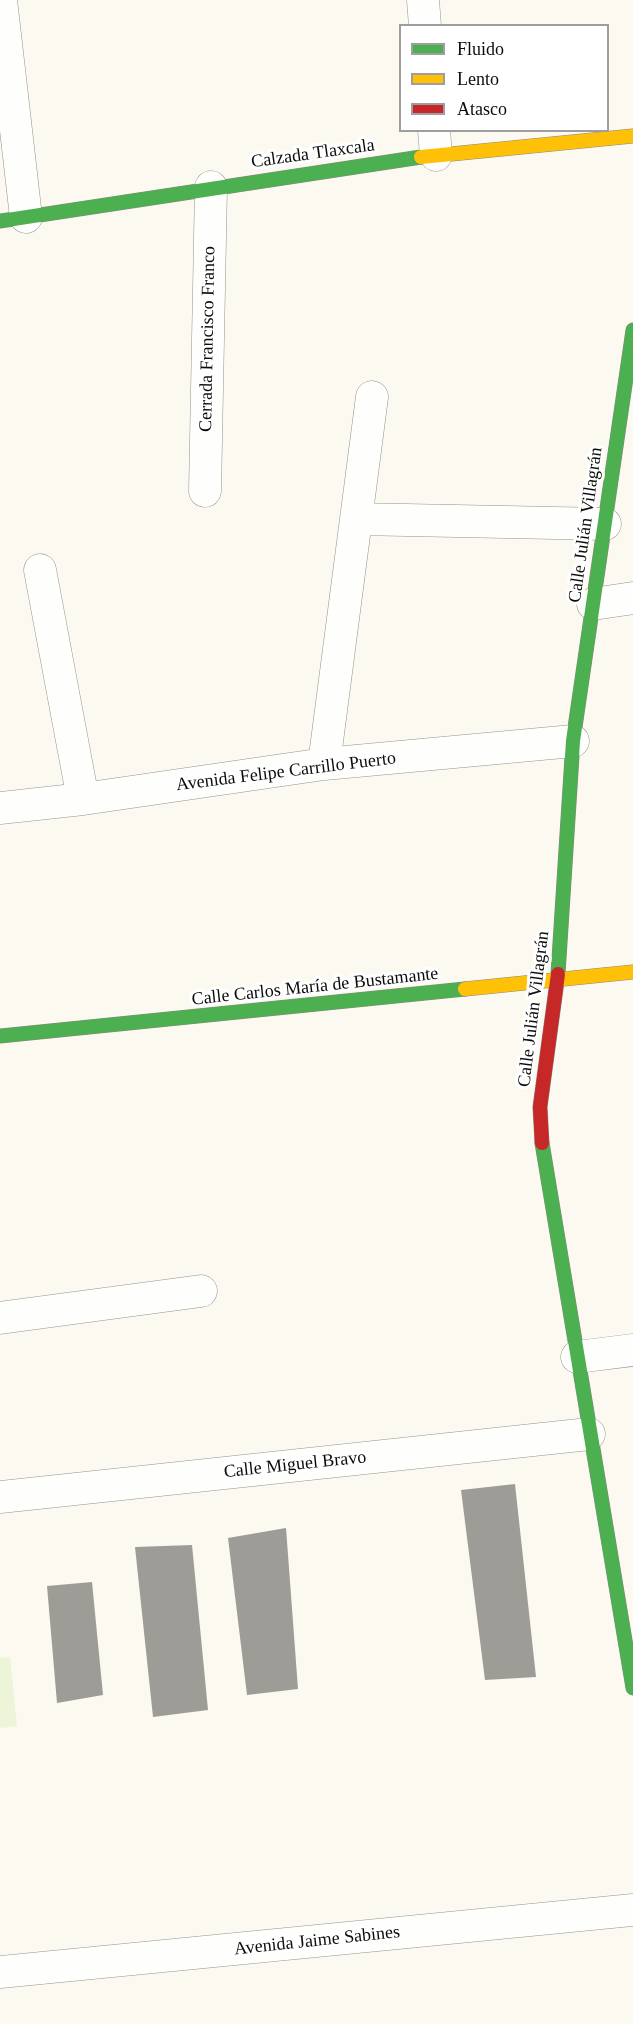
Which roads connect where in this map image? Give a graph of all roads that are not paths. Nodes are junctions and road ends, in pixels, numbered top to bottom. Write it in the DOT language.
graph roads {
  1 [pos="0,0"];
  2 [pos="423,0"];
  3 [pos="425,24"];
  4 [pos="633,136"];
  5 [pos="435,143"];
  6 [pos="211,187"];
  7 [pos="13,219"];
  8 [pos="633,330"];
  9 [pos="372,397"];
  10 [pos="205,491"];
  11 [pos="356,519"];
  12 [pos="605,524"];
  13 [pos="40,570"];
  14 [pos="633,598"];
  15 [pos="593,604"];
  16 [pos="573,741"];
  17 [pos="324,764"];
  18 [pos="83,800"];
  19 [pos="0,808"];
  20 [pos="633,972"];
  21 [pos="558,981"];
  22 [pos="0,1036"];
  23 [pos="201,1291"];
  24 [pos="0,1318"];
  25 [pos="633,1350"];
  26 [pos="577,1357"];
  27 [pos="589,1434"];
  28 [pos="1,1489"];
  29 [pos="633,1687"];
  30 [pos="633,1910"];
  31 [pos="0,1972"];
  1 -- 7 [label="street"];
  2 -- 3 [label="street"];
  4 -- 5 [label="street, Calzada Tlaxcala"];
  5 -- 6 [label="street, Calzada Tlaxcala"];
  6 -- 7 [label="street, Calzada Tlaxcala"];
  6 -- 10 [label="street, Cerrada Francisco Franco"];
  8 -- 12 [label="street, Calle Julián Villagrán"];
  9 -- 11 [label="street"];
  11 -- 12 [label="street"];
  11 -- 17 [label="street"];
  12 -- 15 [label="street, Calle Julián Villagrán"];
  13 -- 18 [label="street"];
  14 -- 15 [label="street"];
  15 -- 16 [label="street, Calle Julián Villagrán"];
  16 -- 17 [label="street, Avenida Felipe Carrillo Puerto"];
  16 -- 21 [label="street, Calle Julián Villagrán"];
  17 -- 18 [label="street, Avenida Felipe Carrillo Puerto"];
  18 -- 19 [label="street, Avenida Felipe Carrillo Puerto"];
  20 -- 21 [label="street, Calle Carlos María de Bustamante"];
  21 -- 22 [label="street, Calle Carlos María de Bustamante"];
  21 -- 26 [label="street, Calle Julián Villagrán"];
  23 -- 24 [label="street"];
  25 -- 26 [label="street"];
  26 -- 27 [label="street, Calle Julián Villagrán"];
  27 -- 28 [label="street, Calle Miguel Bravo"];
  27 -- 29 [label="street, Calle Julián Villagrán"];
  30 -- 31 [label="street, Avenida Jaime Sabines"];
}
